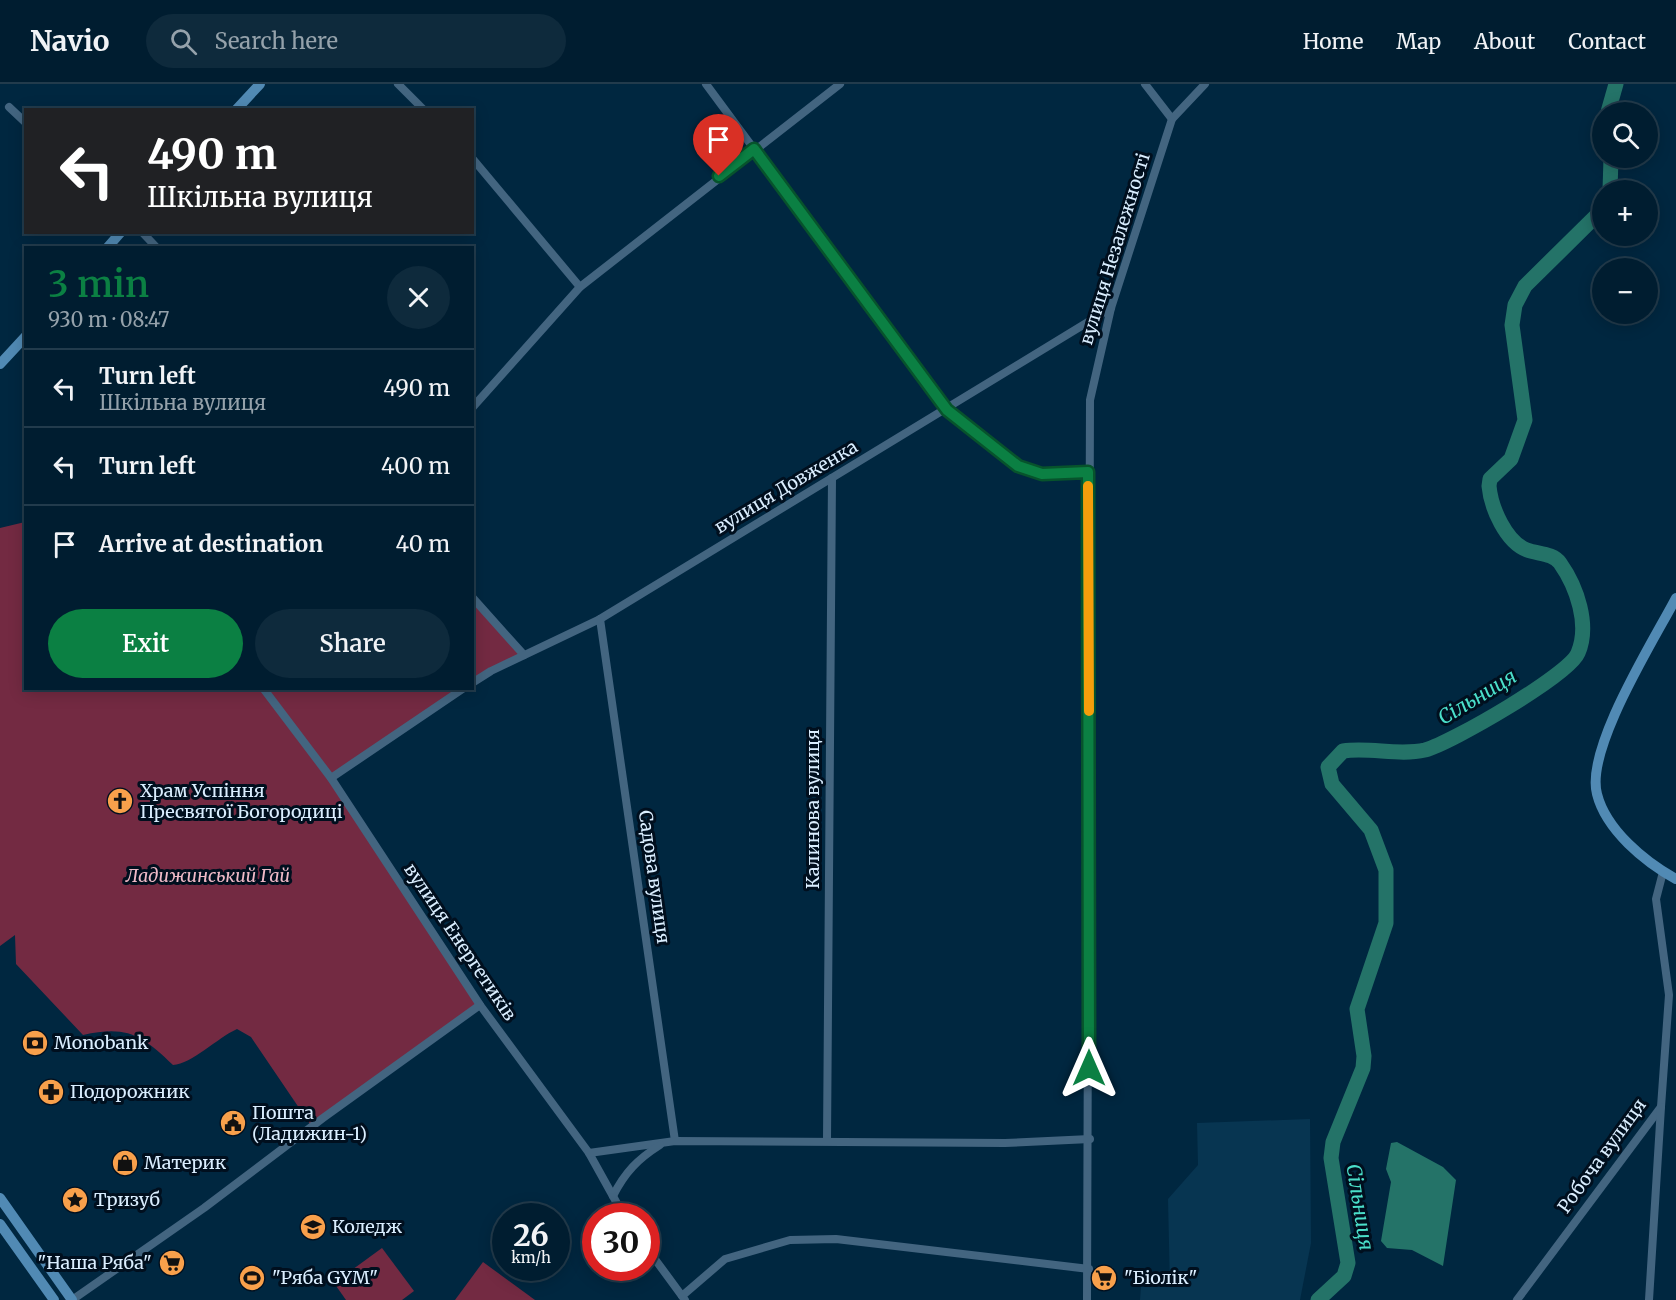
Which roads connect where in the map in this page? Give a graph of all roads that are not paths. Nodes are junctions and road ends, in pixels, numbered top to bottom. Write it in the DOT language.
graph roads {
  1 [pos="260,84"];
  2 [pos="398,84"];
  3 [pos="706,84"];
  4 [pos="840,84"];
  5 [pos="1145,84"];
  6 [pos="1205,84"];
  7 [pos="9,108"];
  8 [pos="238,108"];
  9 [pos="422,108"];
  10 [pos="1172,119"];
  11 [pos="24,121"];
  12 [pos="754,149"];
  13 [pos="474,160"];
  14 [pos="119,234"];
  15 [pos="144,234"];
  16 [pos="109,246"];
  17 [pos="155,246"];
  18 [pos="580,287"];
  19 [pos="1111,308"];
  20 [pos="24,338"];
  21 [pos="2,359"];
  22 [pos="474,406"];
  23 [pos="947,410"];
  24 [pos="1088,472"];
  25 [pos="832,478"];
  26 [pos="1676,598"];
  27 [pos="474,599"];
  28 [pos="600,619"];
  29 [pos="524,655"];
  30 [pos="474,682"];
  31 [pos="265,690"];
  32 [pos="461,690"];
  33 [pos="331,778"];
  34 [pos="1663,872"];
  35 [pos="1676,879"];
  36 [pos="480,1005"];
  37 [pos="1661,1107"];
  38 [pos="1090,1139"];
  39 [pos="827,1140"];
  40 [pos="670,1141"];
  41 [pos="590,1153"];
  42 [pos="613,1196"];
  43 [pos="0,1198"];
  44 [pos="617,1203"];
  45 [pos="0,1224"];
  46 [pos="660,1266"];
  47 [pos="1089,1269"];
  48 [pos="684,1298"];
  49 [pos="54,1300"];
  50 [pos="72,1300"];
  51 [pos="1087,1300"];
  52 [pos="1517,1300"];
  53 [pos="1649,1300"];
  1 -- 8 [label="street"];
  2 -- 9 [label="street"];
  3 -- 12 [label="street"];
  4 -- 12 [label="street"];
  5 -- 10 [label="street"];
  6 -- 10 [label="street, вулиця Незалежності"];
  7 -- 11 [label="street"];
  10 -- 19 [label="street, вулиця Незалежності"];
  12 -- 18 [label="street"];
  12 -- 23 [label="street"];
  13 -- 18 [label="street"];
  14 -- 16 [label="street"];
  15 -- 17 [label="street"];
  18 -- 22 [label="street"];
  19 -- 23 [label="street, вулиця Довженка"];
  19 -- 24 [label="street, вулиця Незалежності"];
  20 -- 21 [label="street"];
  23 -- 24 [label="street"];
  23 -- 25 [label="street, вулиця Довженка"];
  24 -- 38 [label="street, вулиця Незалежності"];
  25 -- 28 [label="street, вулиця Довженка"];
  25 -- 39 [label="street, Калинова вулиця"];
  26 -- 34 [label="street"];
  27 -- 29 [label="street"];
  28 -- 29 [label="street, вулиця Довженка"];
  28 -- 40 [label="street, Садова вулиця"];
  29 -- 30 [label="street, вулиця Довженка"];
  31 -- 33 [label="street, вулиця Енергетиків"];
  32 -- 33 [label="street"];
  33 -- 36 [label="street, вулиця Енергетиків"];
  34 -- 35 [label="street"];
  34 -- 37 [label="street, Робоча вулиця"];
  36 -- 41 [label="street, вулиця Енергетиків"];
  36 -- 50 [label="street"];
  37 -- 52 [label="street, Робоча вулиця"];
  37 -- 53 [label="street"];
  38 -- 39 [label="street"];
  38 -- 47 [label="street, вулиця Незалежності"];
  39 -- 40 [label="street"];
  40 -- 41 [label="street"];
  40 -- 42 [label="street"];
  41 -- 42 [label="street, вулиця Енергетиків"];
  42 -- 44 [label="street, вулиця Енергетиків"];
  43 -- 50 [label="street"];
  45 -- 49 [label="street"];
  46 -- 48 [label="street"];
  47 -- 48 [label="street"];
  47 -- 51 [label="street, вулиця Незалежності"];
}
